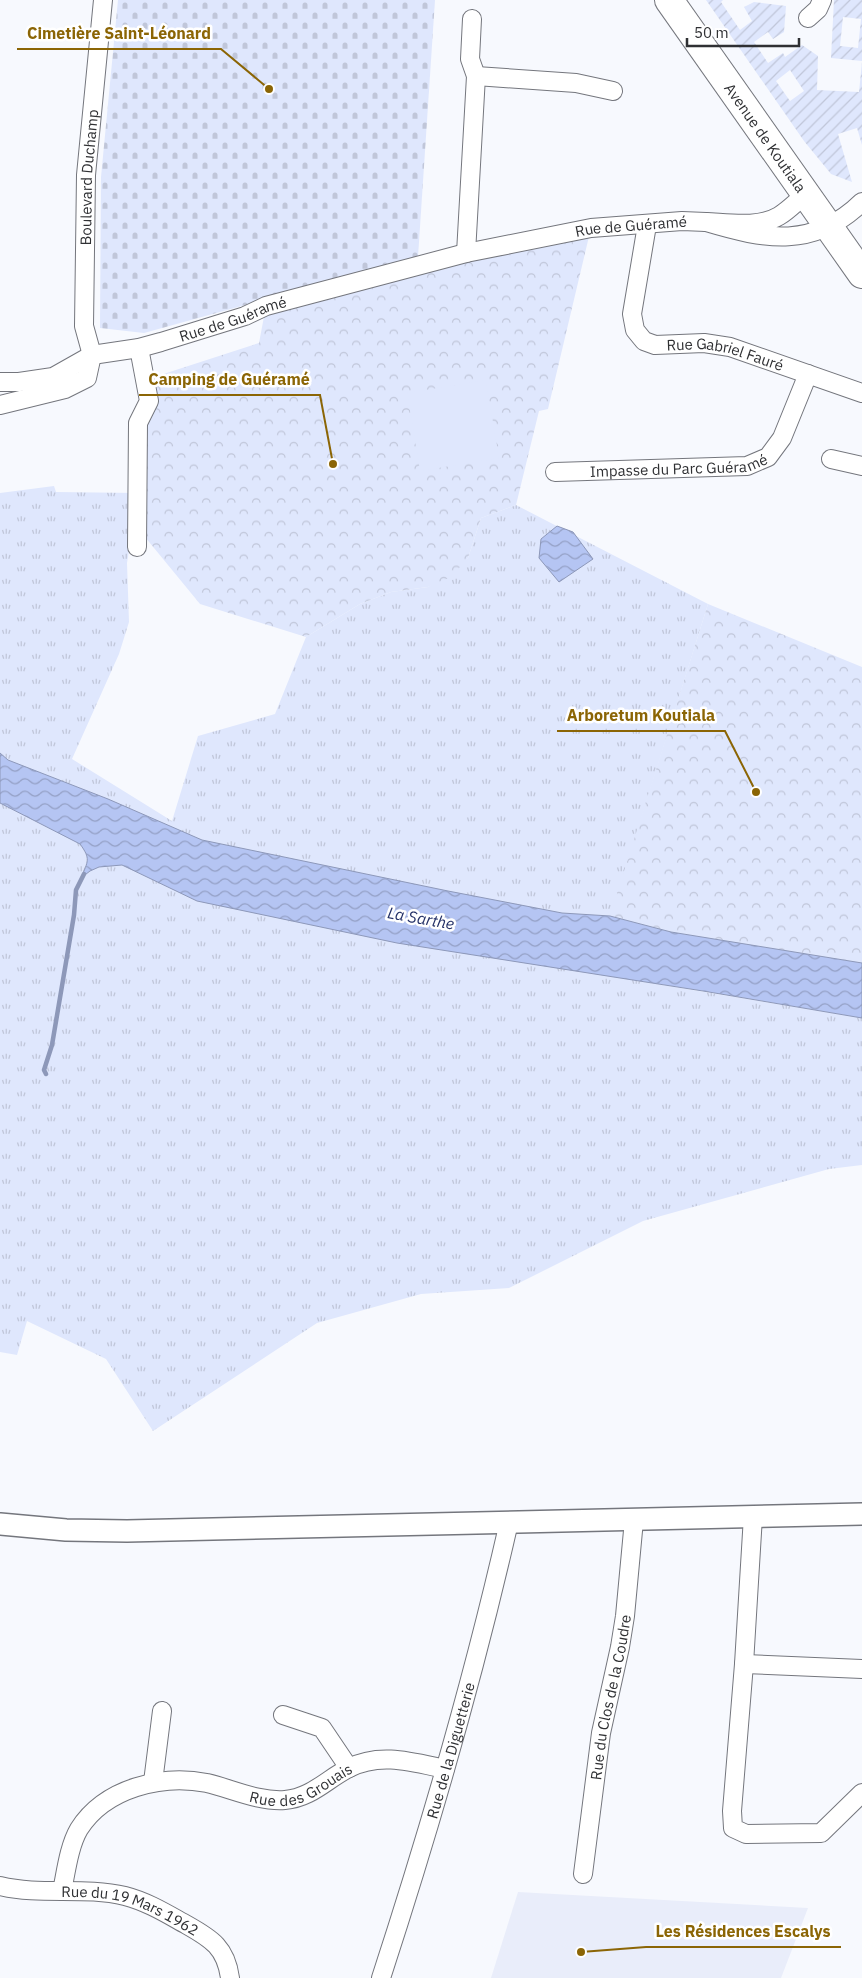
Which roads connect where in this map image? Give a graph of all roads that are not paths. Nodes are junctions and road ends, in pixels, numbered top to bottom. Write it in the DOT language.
graph roads {
  1 [pos="103,0"];
  2 [pos="668,0"];
  3 [pos="822,0"];
  4 [pos="808,18"];
  5 [pos="472,19"];
  6 [pos="476,76"];
  7 [pos="613,91"];
  8 [pos="806,194"];
  9 [pos="862,202"];
  10 [pos="706,222"];
  11 [pos="647,225"];
  12 [pos="829,227"];
  13 [pos="466,253"];
  14 [pos="862,274"];
  15 [pos="139,348"];
  16 [pos="92,355"];
  17 [pos="808,374"];
  18 [pos="0,382"];
  19 [pos="862,393"];
  20 [pos="0,405"];
  21 [pos="830,459"];
  22 [pos="862,466"];
  23 [pos="555,472"];
  24 [pos="137,547"];
  25 [pos="862,1514"];
  26 [pos="754,1516"];
  27 [pos="634,1520"];
  28 [pos="509,1522"];
  29 [pos="0,1524"];
  30 [pos="744,1664"];
  31 [pos="862,1669"];
  32 [pos="162,1711"];
  33 [pos="283,1715"];
  34 [pos="349,1768"];
  35 [pos="445,1769"];
  36 [pos="153,1782"];
  37 [pos="862,1793"];
  38 [pos="583,1874"];
  39 [pos="0,1886"];
  40 [pos="62,1891"];
  41 [pos="230,1978"];
  42 [pos="381,1978"];
  1 -- 16 [label="street, Boulevard Duchamp"];
  2 -- 8 [label="main road, Avenue de Koutiala"];
  3 -- 4 [label="street"];
  5 -- 6 [label="street"];
  6 -- 7 [label="street"];
  6 -- 13 [label="street"];
  8 -- 10 [label="street, Rue de Guéramé"];
  8 -- 12 [label="main road, Avenue de Koutiala"];
  9 -- 12 [label="street, Rue de Guéramé"];
  10 -- 11 [label="street, Rue de Guéramé"];
  10 -- 12 [label="street, Rue de Guéramé"];
  11 -- 13 [label="street, Rue de Guéramé"];
  11 -- 17 [label="street, Rue Gabriel Fauré"];
  12 -- 14 [label="main road, Avenue de Koutiala"];
  13 -- 15 [label="street, Rue de Guéramé"];
  15 -- 16 [label="street, Rue de Guéramé"];
  15 -- 24 [label="street"];
  16 -- 18 [label="street, Rue de Guéramé"];
  16 -- 20 [label="street"];
  17 -- 19 [label="street, Rue Gabriel Fauré"];
  17 -- 23 [label="street, Impasse du Parc Guéramé"];
  21 -- 22 [label="street"];
  25 -- 26 [label="street"];
  26 -- 27 [label="street"];
  26 -- 30 [label="street"];
  27 -- 28 [label="street"];
  27 -- 38 [label="street, Rue du Clos de la Coudre"];
  28 -- 29 [label="street"];
  28 -- 35 [label="street, Rue de la Diguetterie"];
  30 -- 31 [label="street"];
  30 -- 37 [label="street"];
  32 -- 36 [label="street"];
  33 -- 34 [label="street"];
  34 -- 35 [label="street, Rue des Grouais"];
  34 -- 36 [label="street, Rue des Grouais"];
  35 -- 42 [label="street, Rue de la Diguetterie"];
  36 -- 40 [label="street, Rue des Grouais"];
  39 -- 40 [label="street, Rue du 19 Mars 1962"];
  40 -- 41 [label="street, Rue du 19 Mars 1962"];
}
